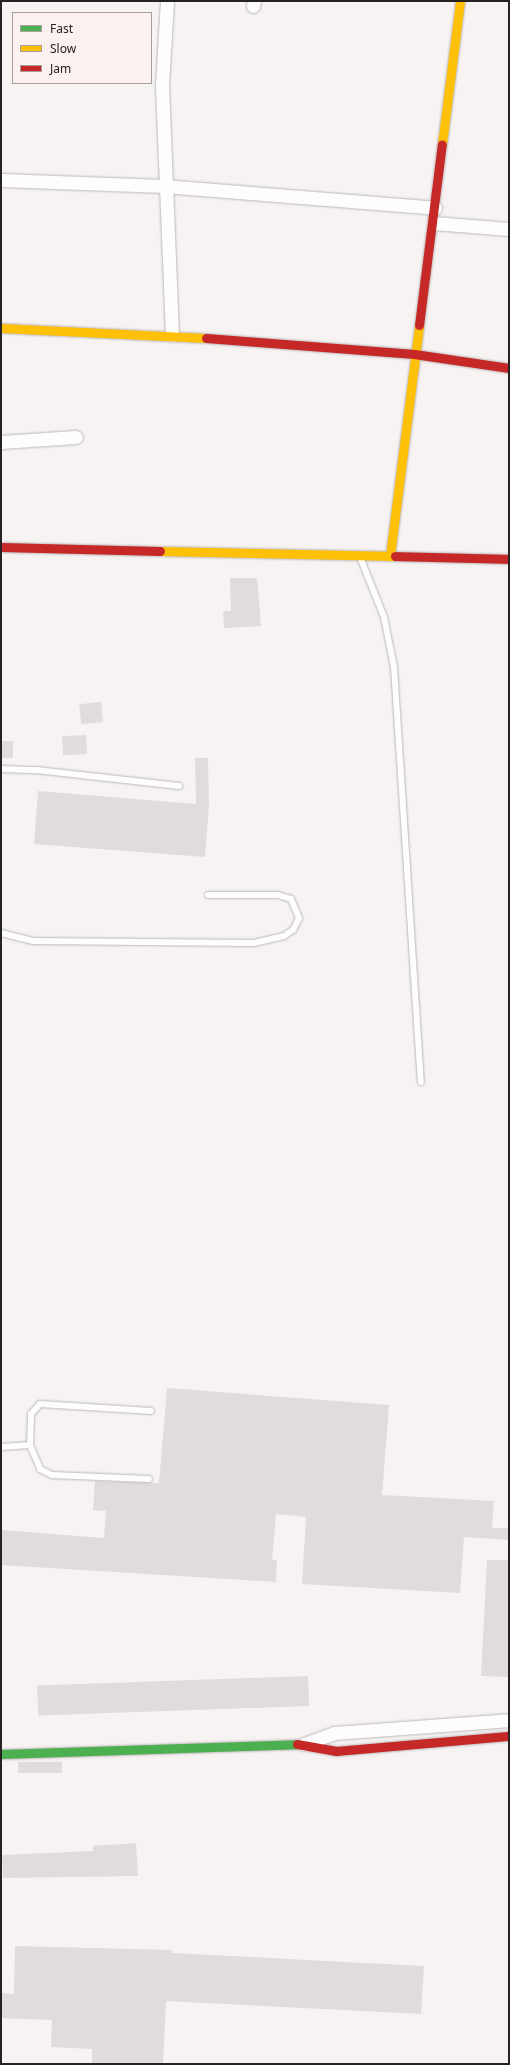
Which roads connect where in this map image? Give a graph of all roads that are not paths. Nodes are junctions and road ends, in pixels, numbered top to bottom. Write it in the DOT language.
graph roads {
  1 [pos="167,1"];
  2 [pos="460,1"];
  3 [pos="1,180"];
  4 [pos="164,186"];
  5 [pos="435,208"];
  6 [pos="434,223"];
  7 [pos="509,229"];
  8 [pos="1,328"];
  9 [pos="172,335"];
  10 [pos="414,354"];
  11 [pos="509,368"];
  12 [pos="76,437"];
  13 [pos="1,442"];
  14 [pos="1,547"];
  15 [pos="359,555"];
  16 [pos="390,556"];
  17 [pos="509,559"];
  18 [pos="1,769"];
  19 [pos="178,786"];
  20 [pos="208,895"];
  21 [pos="1,933"];
  22 [pos="421,1082"];
  23 [pos="151,1411"];
  24 [pos="30,1445"];
  25 [pos="1,1447"];
  26 [pos="149,1479"];
  27 [pos="509,1720"];
  28 [pos="455,1724"];
  29 [pos="509,1736"];
  30 [pos="458,1740"];
  31 [pos="304,1744"];
  32 [pos="1,1754"];
  1 -- 4 [label="street"];
  2 -- 5 [label="street"];
  3 -- 4 [label="street"];
  4 -- 5 [label="street"];
  4 -- 9 [label="street"];
  5 -- 6 [label="street"];
  6 -- 7 [label="street"];
  6 -- 10 [label="street"];
  8 -- 9 [label="street"];
  9 -- 10 [label="street"];
  10 -- 11 [label="street"];
  10 -- 16 [label="street"];
  12 -- 13 [label="street"];
  14 -- 15 [label="street"];
  15 -- 16 [label="street"];
  15 -- 22 [label="lane"];
  16 -- 17 [label="street"];
  18 -- 19 [label="lane"];
  20 -- 21 [label="lane"];
  23 -- 24 [label="lane"];
  24 -- 25 [label="lane"];
  24 -- 26 [label="lane"];
  27 -- 28 [label="street"];
  28 -- 30 [label="street"];
  28 -- 31 [label="street"];
  29 -- 30 [label="street"];
  30 -- 31 [label="street"];
  31 -- 32 [label="street"];
}
